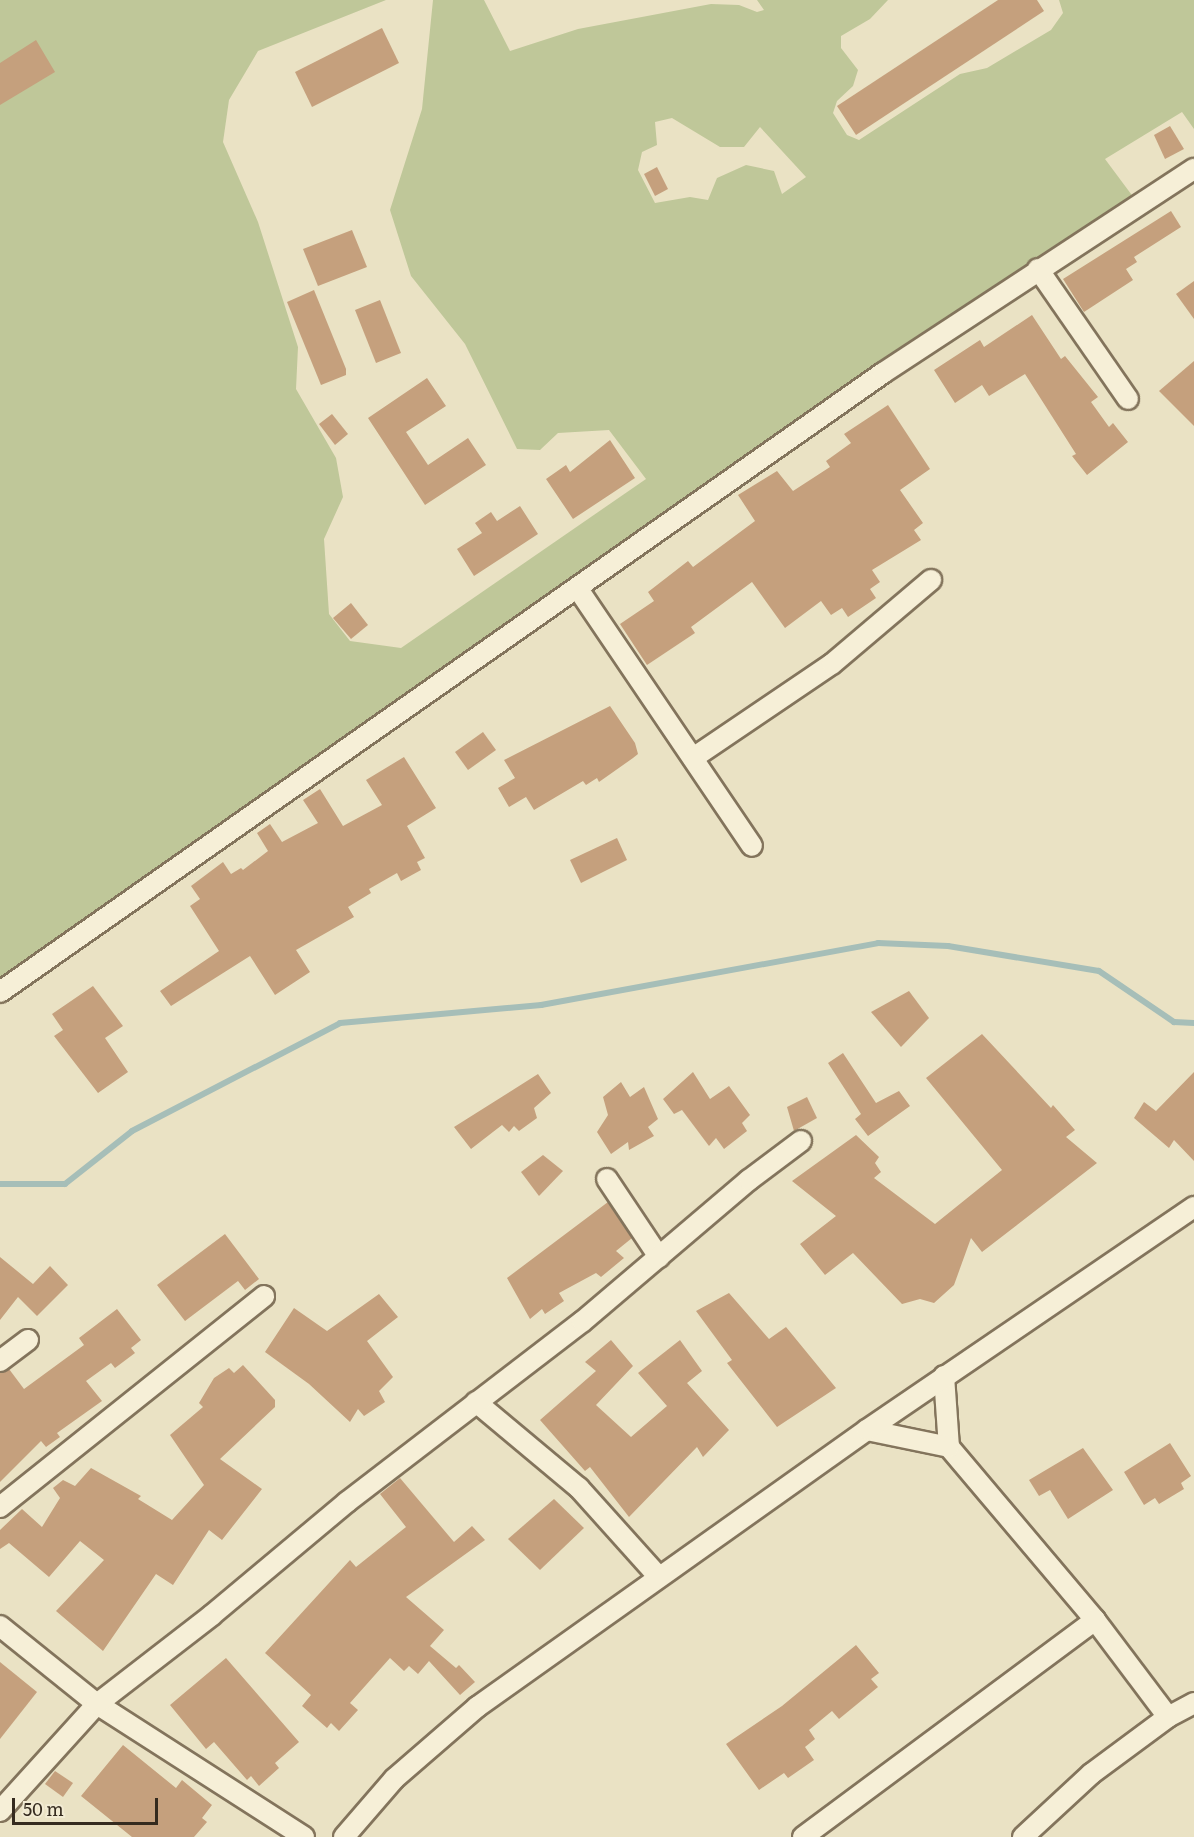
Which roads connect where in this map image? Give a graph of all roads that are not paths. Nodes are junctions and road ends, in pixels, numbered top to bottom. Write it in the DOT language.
graph roads {
  1 [pos="1194,169"];
  2 [pos="1038,269"];
  3 [pos="1128,399"];
  4 [pos="931,580"];
  5 [pos="578,589"];
  6 [pos="693,759"];
  7 [pos="752,846"];
  8 [pos="0,992"];
  9 [pos="801,1141"];
  10 [pos="607,1179"];
  11 [pos="1194,1206"];
  12 [pos="659,1257"];
  13 [pos="264,1296"];
  14 [pos="28,1340"];
  15 [pos="0,1361"];
  16 [pos="944,1376"];
  17 [pos="476,1402"];
  18 [pos="867,1430"];
  19 [pos="949,1447"];
  20 [pos="0,1507"];
  21 [pos="658,1576"];
  22 [pos="1095,1620"];
  23 [pos="0,1626"];
  24 [pos="1194,1703"];
  25 [pos="97,1704"];
  26 [pos="1168,1717"];
  27 [pos="0,1811"];
  28 [pos="304,1837"];
  29 [pos="344,1837"];
  30 [pos="803,1837"];
  31 [pos="1023,1837"];
  1 -- 2 [label="street"];
  2 -- 3 [label="street"];
  2 -- 5 [label="street"];
  4 -- 6 [label="street"];
  5 -- 6 [label="street"];
  5 -- 8 [label="street"];
  6 -- 7 [label="street"];
  9 -- 12 [label="street"];
  10 -- 12 [label="street"];
  11 -- 16 [label="street"];
  12 -- 17 [label="street"];
  13 -- 20 [label="street"];
  14 -- 15 [label="street"];
  16 -- 18 [label="street"];
  16 -- 19 [label="street"];
  17 -- 21 [label="street"];
  17 -- 25 [label="street"];
  18 -- 19 [label="street"];
  18 -- 21 [label="street"];
  19 -- 22 [label="street"];
  21 -- 29 [label="street"];
  22 -- 26 [label="street"];
  22 -- 30 [label="street"];
  23 -- 25 [label="street"];
  24 -- 26 [label="street"];
  25 -- 27 [label="street"];
  25 -- 28 [label="street"];
  26 -- 31 [label="street"];
}
